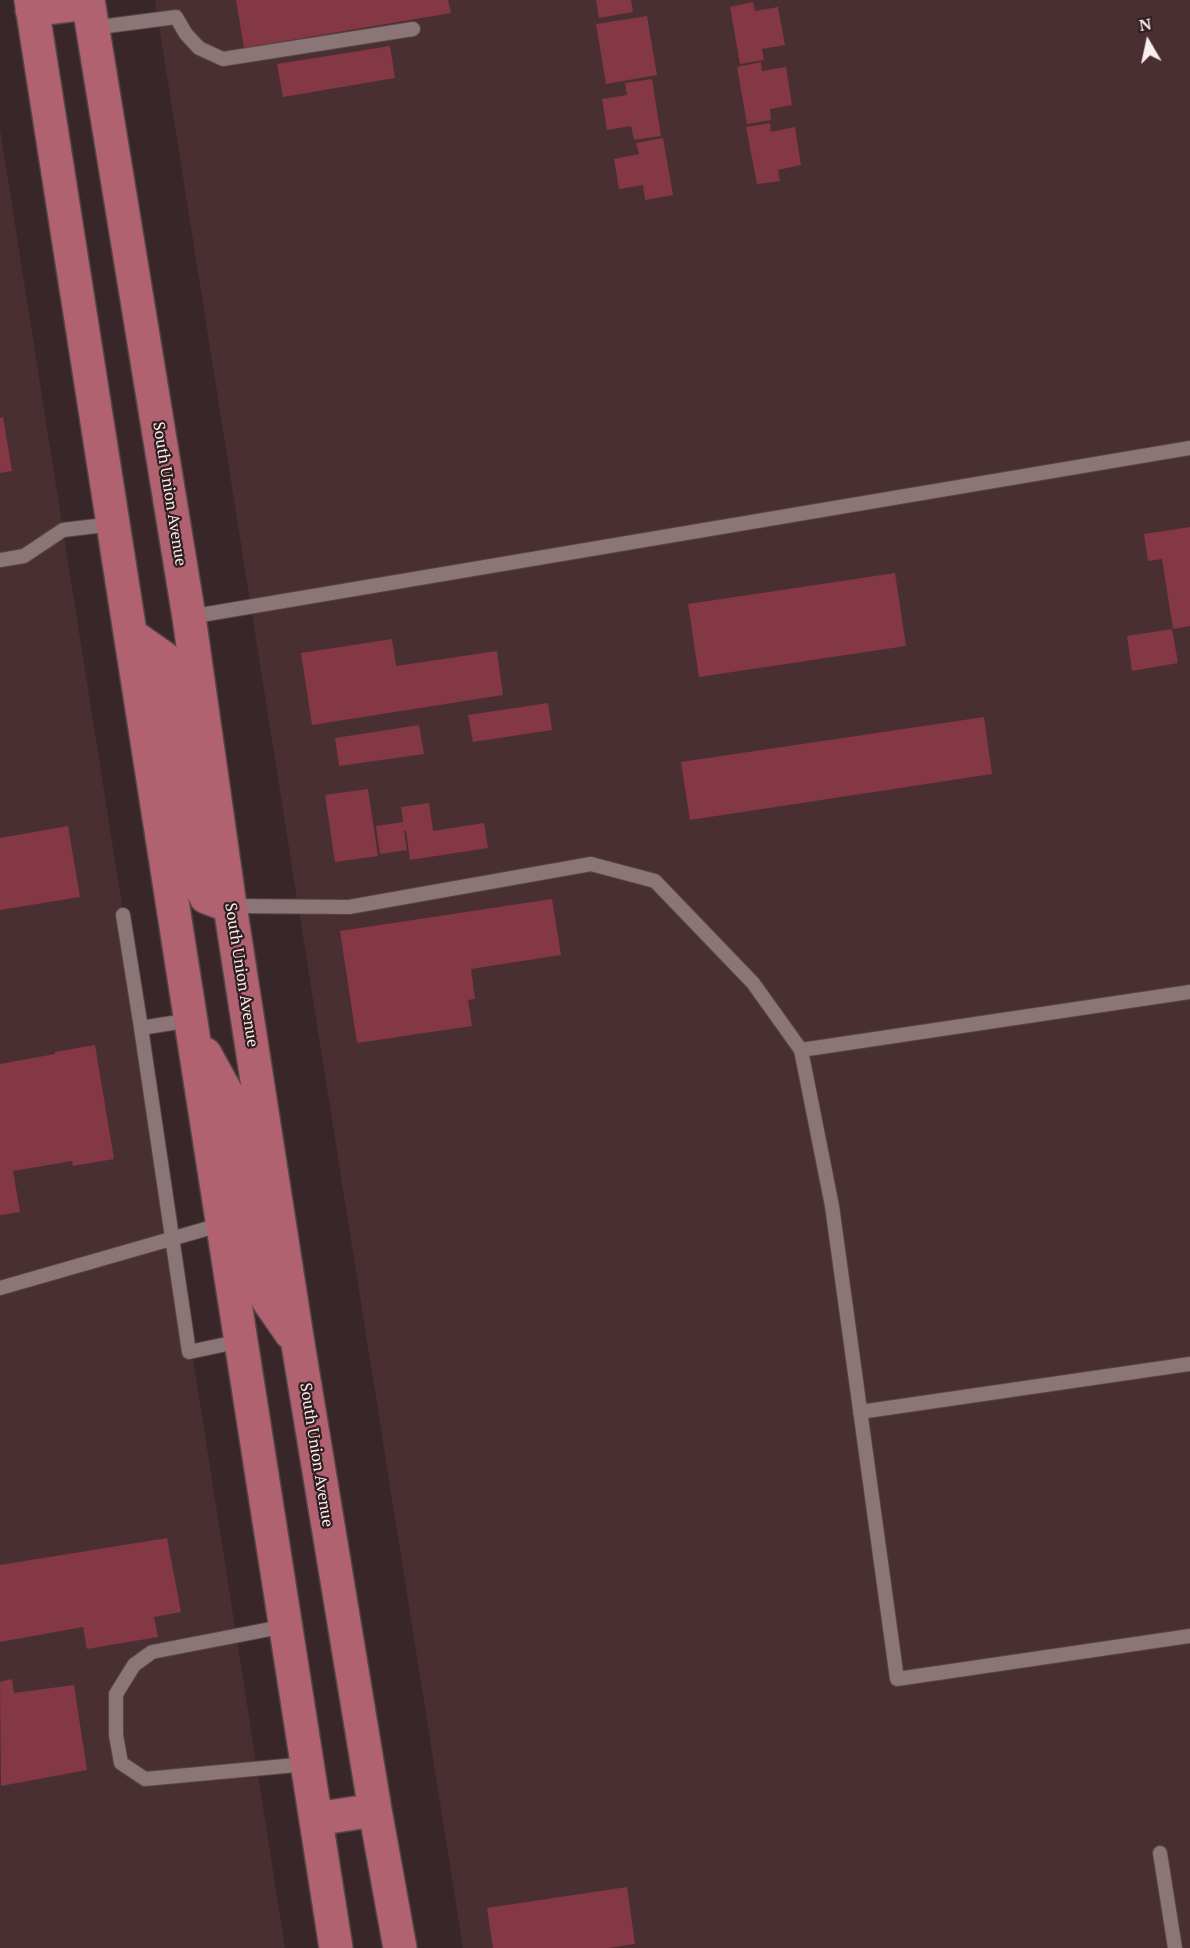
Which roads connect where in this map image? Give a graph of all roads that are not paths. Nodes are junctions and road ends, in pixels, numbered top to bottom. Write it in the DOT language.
graph roads {
  1 [pos="31,5"];
  2 [pos="90,10"];
  3 [pos="412,29"];
  4 [pos="1190,448"];
  5 [pos="113,524"];
  6 [pos="0,560"];
  7 [pos="189,617"];
  8 [pos="131,634"];
  9 [pos="230,906"];
  10 [pos="123,915"];
  11 [pos="1190,992"];
  12 [pos="192,1027"];
  13 [pos="141,1028"];
  14 [pos="801,1050"];
  15 [pos="223,1224"];
  16 [pos="174,1238"];
  17 [pos="0,1288"];
  18 [pos="241,1341"];
  19 [pos="298,1344"];
  20 [pos="1190,1364"];
  21 [pos="860,1412"];
  22 [pos="286,1626"];
  23 [pos="1190,1636"];
  24 [pos="307,1764"];
  25 [pos="375,1810"];
  26 [pos="316,1819"];
  27 [pos="1160,1853"];
  28 [pos="336,1948"];
  29 [pos="400,1948"];
  30 [pos="1175,1948"];
  1 -- 2 [label="main road"];
  1 -- 5 [label="main road"];
  2 -- 3 [label="lane"];
  2 -- 7 [label="main road, South Union Avenue"];
  4 -- 7 [label="lane"];
  5 -- 6 [label="lane"];
  5 -- 8 [label="main road"];
  7 -- 9 [label="main road, South Union Avenue"];
  8 -- 9 [label="main road"];
  8 -- 12 [label="main road"];
  9 -- 14 [label="lane"];
  9 -- 19 [label="main road, South Union Avenue"];
  10 -- 13 [label="lane"];
  11 -- 14 [label="lane"];
  12 -- 13 [label="lane"];
  12 -- 15 [label="main road"];
  12 -- 19 [label="main road"];
  13 -- 16 [label="lane"];
  14 -- 21 [label="lane"];
  15 -- 16 [label="lane"];
  15 -- 18 [label="main road"];
  16 -- 17 [label="lane"];
  16 -- 18 [label="lane"];
  18 -- 22 [label="main road"];
  19 -- 25 [label="main road, South Union Avenue"];
  20 -- 21 [label="lane"];
  21 -- 23 [label="lane"];
  22 -- 24 [label="main road"];
  22 -- 24 [label="lane"];
  24 -- 26 [label="main road"];
  25 -- 26 [label="main road"];
  25 -- 29 [label="main road, South Union Avenue"];
  26 -- 28 [label="main road"];
  27 -- 30 [label="lane"];
}
